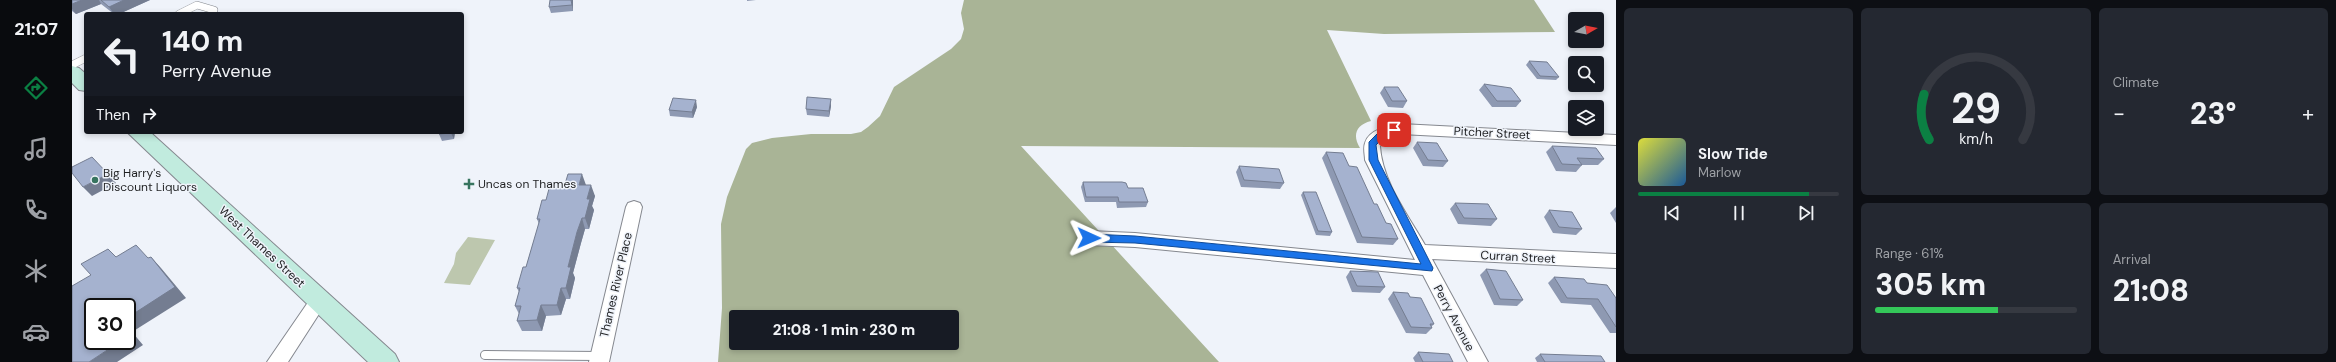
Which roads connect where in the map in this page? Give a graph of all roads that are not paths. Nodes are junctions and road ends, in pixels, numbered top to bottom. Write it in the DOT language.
graph roads {
  1 [pos="183,12"];
  2 [pos="213,12"];
  3 [pos="84,59"];
  4 [pos="72,65"];
  5 [pos="72,72"];
  6 [pos="84,83"];
  7 [pos="139,134"];
  8 [pos="1616,140"];
  9 [pos="1372,144"];
  10 [pos="634,207"];
  11 [pos="1089,238"];
  12 [pos="1420,252"];
  13 [pos="1616,261"];
  14 [pos="1428,268"];
  15 [pos="319,300"];
  16 [pos="485,355"];
  17 [pos="600,359"];
  18 [pos="277,362"];
  19 [pos="386,362"];
  20 [pos="1478,362"];
  1 -- 2 [label="lane"];
  3 -- 4 [label="lane"];
  5 -- 6 [label="main road"];
  7 -- 15 [label="main road, West Thames Street"];
  8 -- 9 [label="street, Pitcher Street"];
  9 -- 12 [label="street, Perry Avenue"];
  10 -- 17 [label="street, Thames River Place"];
  11 -- 14 [label="street"];
  12 -- 13 [label="street, Curran Street"];
  12 -- 14 [label="street, Perry Avenue"];
  14 -- 20 [label="street, Perry Avenue"];
  15 -- 18 [label="street"];
  15 -- 19 [label="main road, West Thames Street"];
  16 -- 17 [label="lane"];
}
